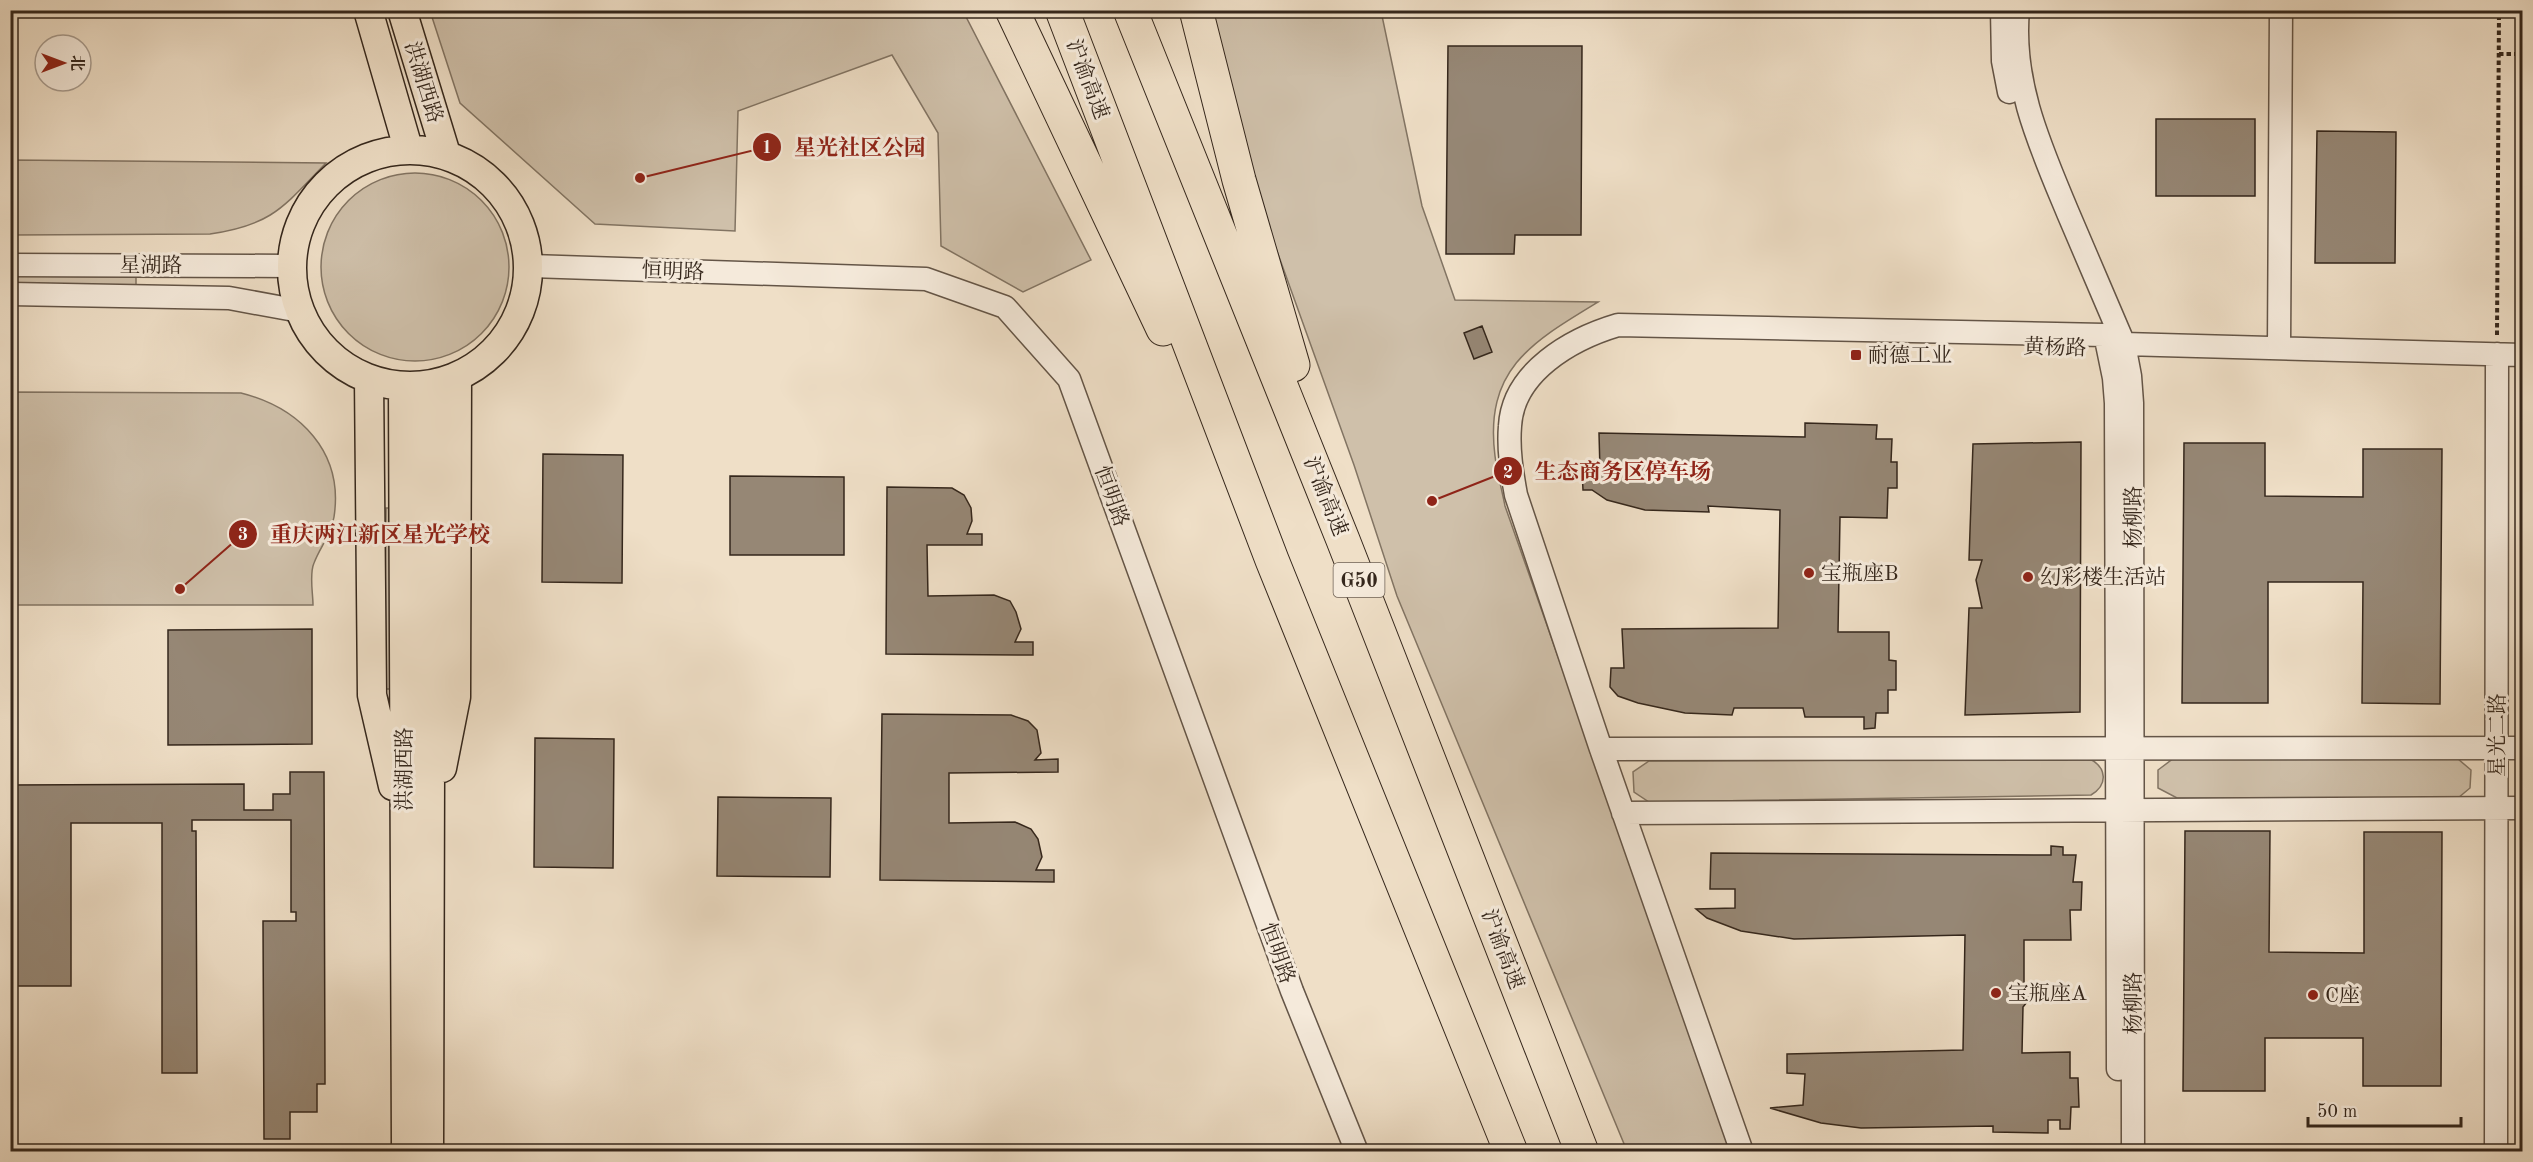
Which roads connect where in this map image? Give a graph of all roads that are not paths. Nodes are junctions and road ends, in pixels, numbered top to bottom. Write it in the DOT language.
graph roads {
  1 [pos="368,10"];
  2 [pos="402,10"];
  3 [pos="1012,10"];
  4 [pos="1062,10"];
  5 [pos="1130,10"];
  6 [pos="1196,10"];
  7 [pos="2002,10"];
  8 [pos="2018,10"];
  9 [pos="2282,10"];
  10 [pos="408,148"];
  11 [pos="446,154"];
  12 [pos="10,265"];
  13 [pos="291,266"];
  14 [pos="531,266"];
  15 [pos="10,294"];
  16 [pos="300,311"];
  17 [pos="2112,342"];
  18 [pos="2279,348"];
  19 [pos="2497,354"];
  20 [pos="2523,355"];
  21 [pos="458,377"];
  22 [pos="369,379"];
  23 [pos="403,386"];
  24 [pos="431,387"];
  25 [pos="1343,540"];
  26 [pos="1272,560"];
  27 [pos="2124,748"];
  28 [pos="2497,748"];
  29 [pos="2523,748"];
  30 [pos="1601,749"];
  31 [pos="2498,808"];
  32 [pos="2523,808"];
  33 [pos="2124,810"];
  34 [pos="1623,813"];
  35 [pos="417,839"];
  36 [pos="406,1152"];
  37 [pos="429,1152"];
  38 [pos="1357,1152"];
  39 [pos="1511,1152"];
  40 [pos="1582,1152"];
  41 [pos="1742,1152"];
  42 [pos="2118,1152"];
  43 [pos="2133,1152"];
  44 [pos="2496,1152"];
  1 -- 10 [label="main road, 洪湖西路"];
  2 -- 11 [label="main road, 洪湖西路"];
  3 -- 26 [label="highway"];
  4 -- 26 [label="highway, 沪渝高速"];
  5 -- 25 [label="highway, 沪渝高速 / G50"];
  6 -- 25 [label="highway"];
  7 -- 17 [label="street, 杨柳路"];
  8 -- 17 [label="street, 杨柳路"];
  9 -- 18 [label="street"];
  10 -- 11 [label="main road"];
  10 -- 13 [label="main road"];
  11 -- 14 [label="main road"];
  12 -- 13 [label="street, 星湖路"];
  13 -- 16 [label="main road"];
  14 -- 21 [label="main road"];
  14 -- 38 [label="street, 恒明路"];
  15 -- 16 [label="street"];
  16 -- 22 [label="main road"];
  17 -- 18 [label="street, 黄杨路"];
  17 -- 27 [label="street, 杨柳路"];
  17 -- 30 [label="street, 黄杨路"];
  18 -- 19 [label="street, 黄杨路"];
  19 -- 20 [label="street, 黄杨路"];
  19 -- 28 [label="street, 星光二路"];
  21 -- 24 [label="main road"];
  21 -- 35 [label="main road"];
  22 -- 23 [label="main road"];
  22 -- 35 [label="main road"];
  23 -- 24 [label="main road"];
  23 -- 35 [label="main road, 洪湖西路"];
  24 -- 35 [label="main road, 洪湖西路"];
  25 -- 40 [label="highway, 沪渝高速 / G50"];
  26 -- 39 [label="highway, 沪渝高速"];
  27 -- 28 [label="street"];
  27 -- 30 [label="street"];
  27 -- 33 [label="street, 杨柳路"];
  28 -- 29 [label="street"];
  28 -- 31 [label="street, 星光二路"];
  30 -- 34 [label="street"];
  31 -- 32 [label="street"];
  31 -- 33 [label="street"];
  31 -- 44 [label="street, 星光二路"];
  33 -- 34 [label="street"];
  33 -- 42 [label="street, 杨柳路"];
  33 -- 43 [label="street, 杨柳路"];
  34 -- 41 [label="street"];
  35 -- 36 [label="main road, 洪湖西路"];
  35 -- 37 [label="main road, 洪湖西路"];
}
